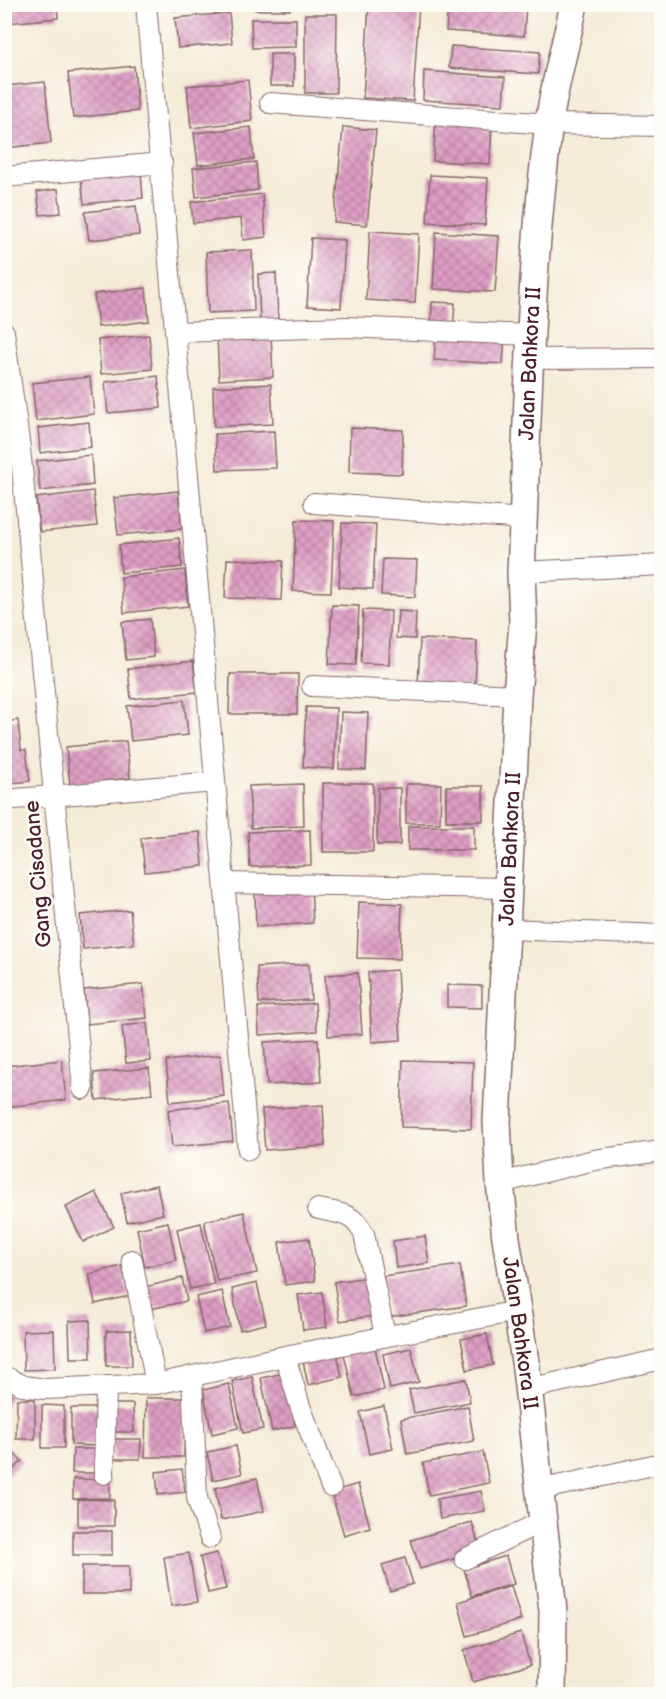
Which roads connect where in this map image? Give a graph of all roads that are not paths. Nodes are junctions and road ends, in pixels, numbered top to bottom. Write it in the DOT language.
graph roads {
  1 [pos="146,4"];
  2 [pos="574,4"];
  3 [pos="270,103"];
  4 [pos="549,124"];
  5 [pos="662,126"];
  6 [pos="162,163"];
  7 [pos="4,177"];
  8 [pos="4,332"];
  9 [pos="175,332"];
  10 [pos="531,347"];
  11 [pos="662,358"];
  12 [pos="12,450"];
  13 [pos="314,502"];
  14 [pos="524,519"];
  15 [pos="662,565"];
  16 [pos="521,572"];
  17 [pos="312,686"];
  18 [pos="517,695"];
  19 [pos="214,782"];
  20 [pos="55,797"];
  21 [pos="4,800"];
  22 [pos="225,883"];
  23 [pos="508,888"];
  24 [pos="505,929"];
  25 [pos="662,935"];
  26 [pos="83,1089"];
  27 [pos="248,1150"];
  28 [pos="662,1151"];
  29 [pos="500,1183"];
  30 [pos="318,1209"];
  31 [pos="132,1260"];
  32 [pos="517,1311"];
  33 [pos="384,1336"];
  34 [pos="285,1356"];
  35 [pos="662,1359"];
  36 [pos="4,1376"];
  37 [pos="192,1376"];
  38 [pos="156,1384"];
  39 [pos="106,1386"];
  40 [pos="528,1389"];
  41 [pos="662,1463"];
  42 [pos="104,1474"];
  43 [pos="331,1487"];
  44 [pos="539,1490"];
  45 [pos="543,1521"];
  46 [pos="210,1538"];
  47 [pos="465,1559"];
  48 [pos="552,1695"];
  1 -- 6 [label="street"];
  2 -- 4 [label="street, Jalan Bahkora II"];
  3 -- 4 [label="street"];
  4 -- 5 [label="street"];
  4 -- 10 [label="street, Jalan Bahkora II"];
  6 -- 7 [label="street"];
  6 -- 9 [label="street"];
  8 -- 12 [label="street, Gang Cisadane"];
  9 -- 10 [label="street"];
  9 -- 19 [label="street"];
  10 -- 11 [label="street"];
  10 -- 14 [label="street, Jalan Bahkora II"];
  12 -- 20 [label="street, Gang Cisadane"];
  13 -- 14 [label="street"];
  14 -- 16 [label="street, Jalan Bahkora II"];
  15 -- 16 [label="street"];
  16 -- 18 [label="street, Jalan Bahkora II"];
  17 -- 18 [label="street"];
  18 -- 23 [label="street, Jalan Bahkora II"];
  19 -- 20 [label="street"];
  19 -- 22 [label="street"];
  20 -- 21 [label="street"];
  20 -- 26 [label="street, Gang Cisadane"];
  22 -- 23 [label="street"];
  22 -- 27 [label="street"];
  23 -- 24 [label="street, Jalan Bahkora II"];
  24 -- 25 [label="street"];
  24 -- 29 [label="street, Jalan Bahkora II"];
  28 -- 29 [label="street"];
  29 -- 32 [label="street, Jalan Bahkora II"];
  30 -- 33 [label="street"];
  31 -- 38 [label="street"];
  32 -- 33 [label="street"];
  32 -- 40 [label="street, Jalan Bahkora II"];
  33 -- 34 [label="street"];
  34 -- 37 [label="street"];
  34 -- 43 [label="street"];
  35 -- 40 [label="street"];
  36 -- 39 [label="street"];
  37 -- 38 [label="street"];
  37 -- 46 [label="street"];
  38 -- 39 [label="street"];
  39 -- 42 [label="street"];
  40 -- 44 [label="street, Jalan Bahkora II"];
  41 -- 44 [label="street"];
  44 -- 45 [label="street, Jalan Bahkora II"];
  45 -- 47 [label="street"];
  45 -- 48 [label="street, Jalan Bahkora II"];
}
